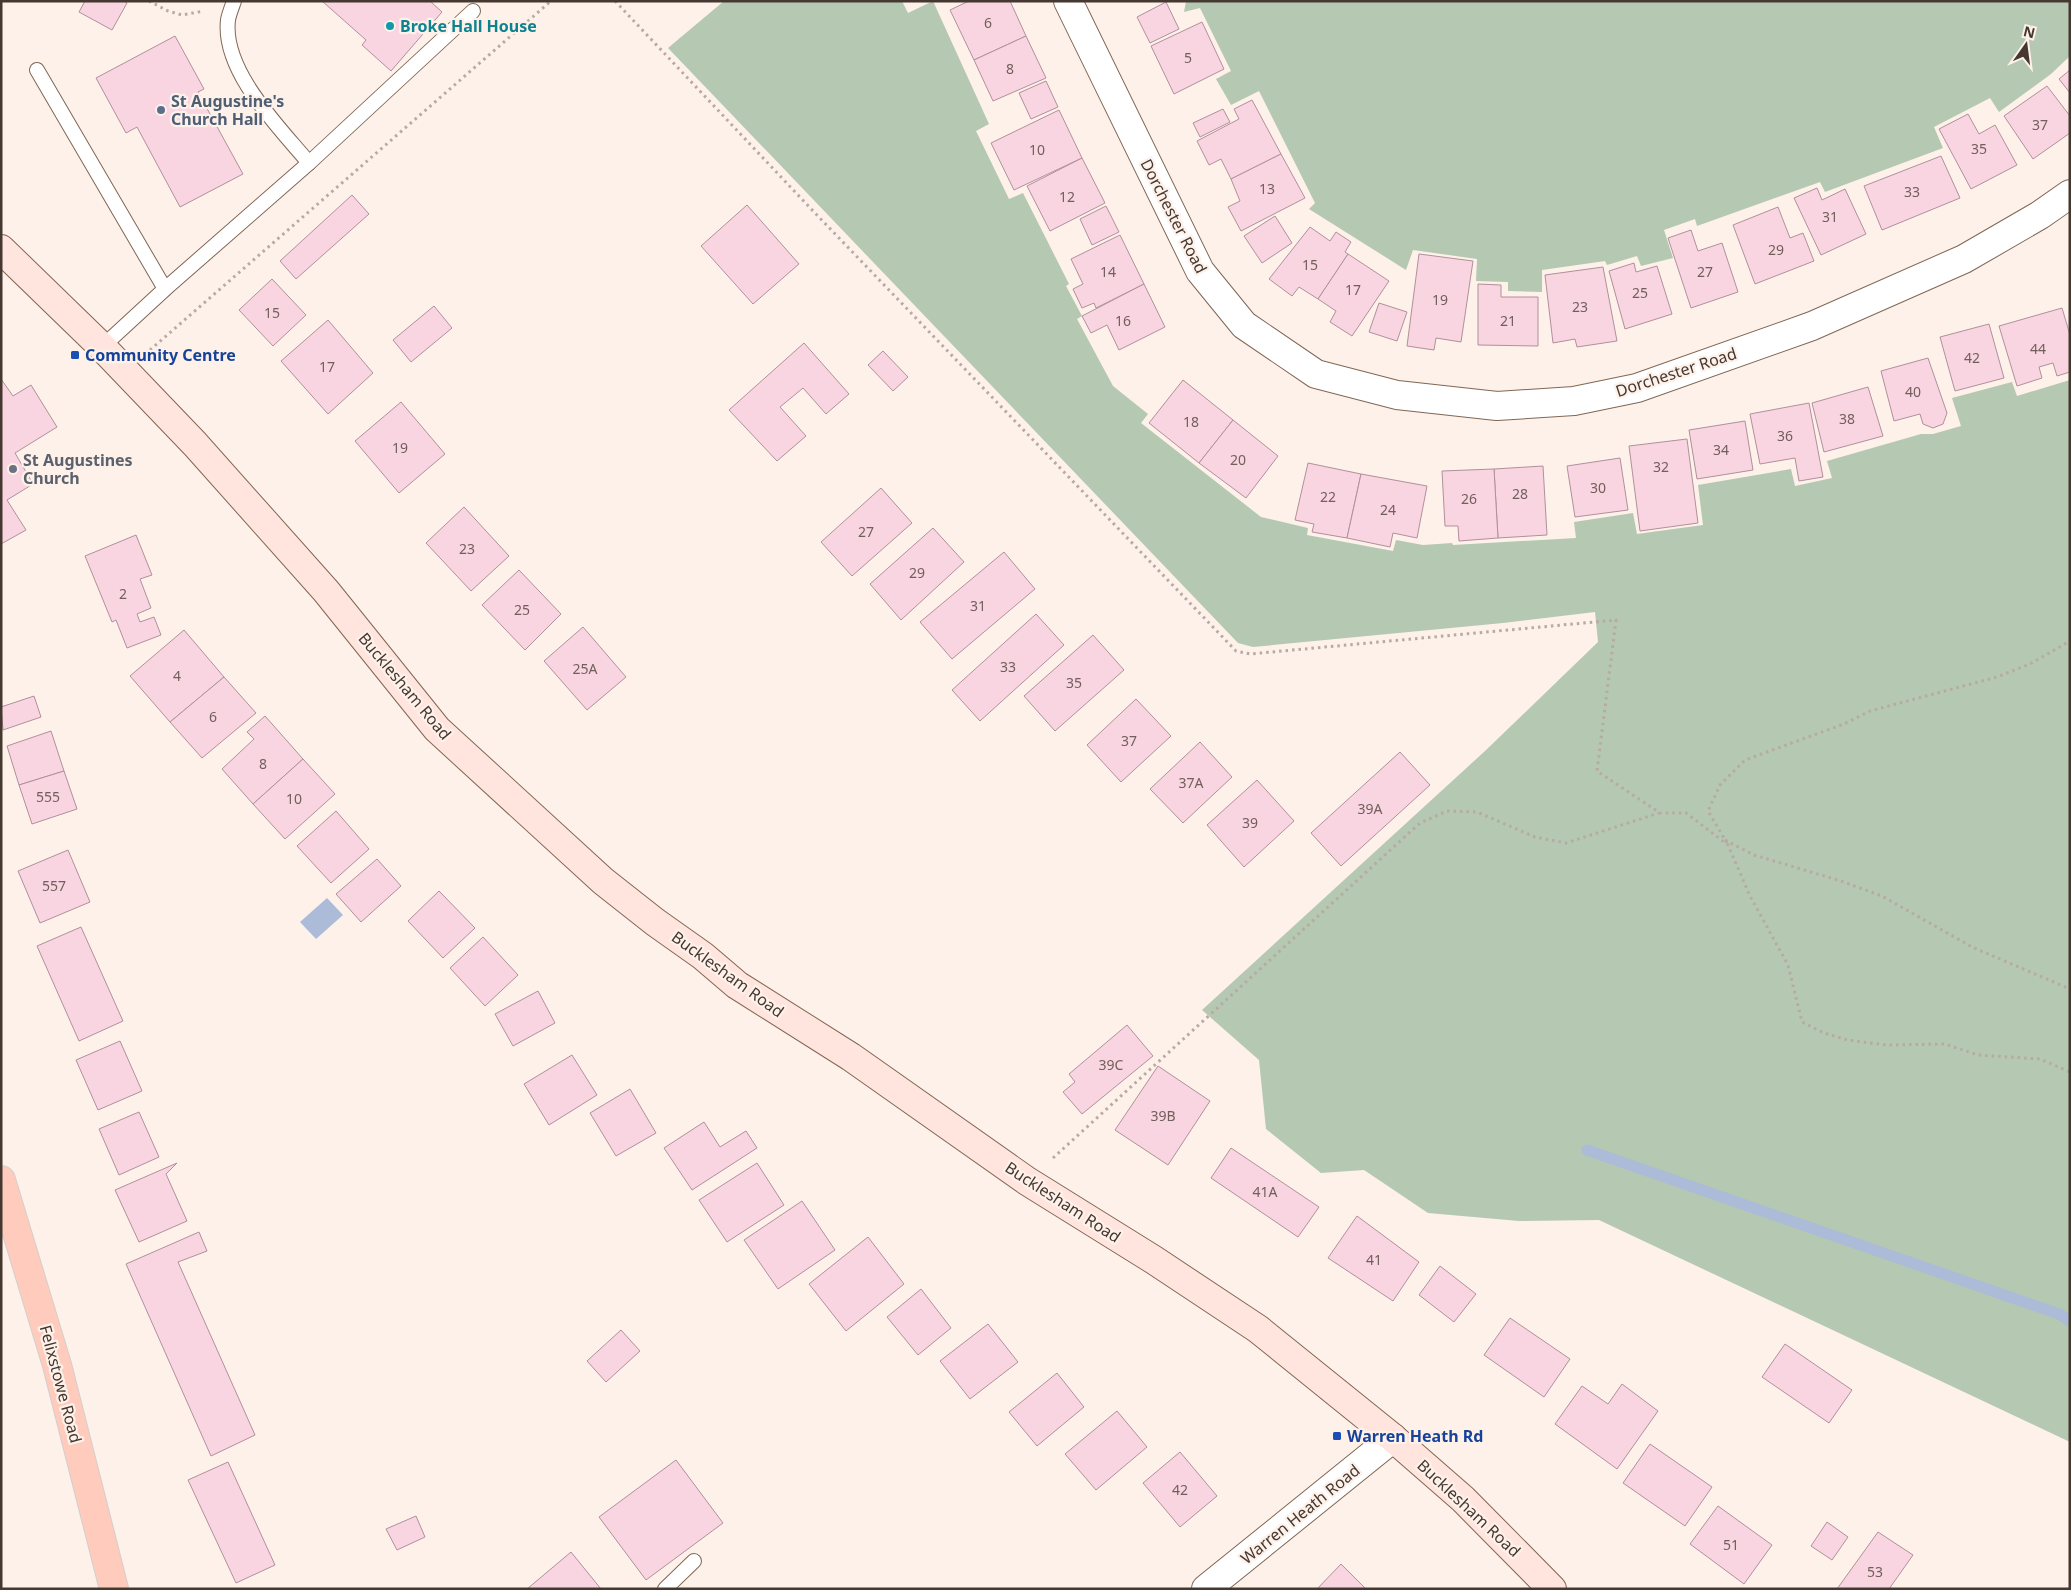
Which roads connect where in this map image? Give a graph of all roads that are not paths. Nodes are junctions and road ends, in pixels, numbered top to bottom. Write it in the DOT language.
graph roads {
  1 [pos="234,1"];
  2 [pos="1068,1"];
  3 [pos="473,11"];
  4 [pos="37,70"];
  5 [pos="309,163"];
  6 [pos="2070,194"];
  7 [pos="1,249"];
  8 [pos="165,289"];
  9 [pos="102,347"];
  10 [pos="1,1180"];
  11 [pos="1393,1438"];
  12 [pos="694,1560"];
  13 [pos="114,1589"];
  14 [pos="665,1589"];
  15 [pos="1206,1589"];
  16 [pos="1552,1589"];
  1 -- 5 [label="lane"];
  2 -- 6 [label="street, Dorchester Road"];
  3 -- 5 [label="lane"];
  4 -- 8 [label="lane"];
  5 -- 8 [label="lane"];
  7 -- 9 [label="street, Bucklesham Road"];
  8 -- 9 [label="lane"];
  9 -- 11 [label="street, Bucklesham Road"];
  10 -- 13 [label="main road, Felixstowe Road"];
  11 -- 15 [label="street, Warren Heath Road"];
  11 -- 16 [label="street, Bucklesham Road"];
  12 -- 14 [label="lane"];
}
